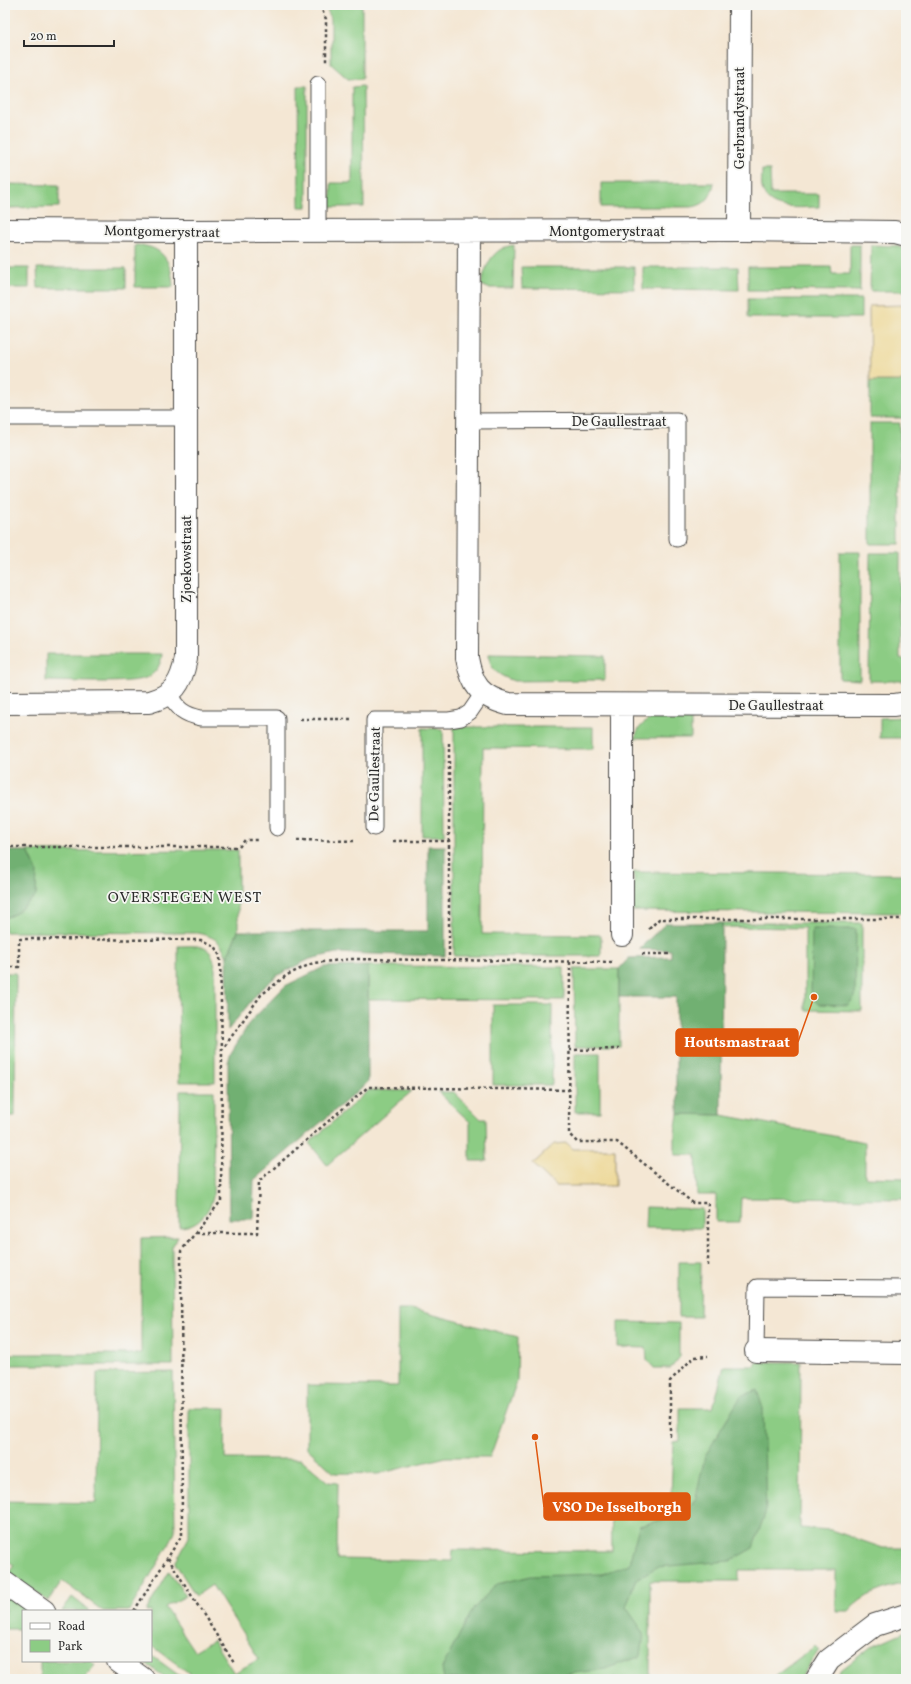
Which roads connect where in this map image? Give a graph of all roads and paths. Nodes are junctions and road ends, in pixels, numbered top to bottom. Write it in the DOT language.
graph roads {
  1 [pos="322,5"];
  2 [pos="740,5"];
  3 [pos="326,63"];
  4 [pos="318,84"];
  5 [pos="5,230"];
  6 [pos="739,230"];
  7 [pos="186,231"];
  8 [pos="318,231"];
  9 [pos="469,231"];
  10 [pos="900,234"];
  11 [pos="5,418"];
  12 [pos="186,418"];
  13 [pos="467,421"];
  14 [pos="677,539"];
  15 [pos="483,693"];
  16 [pos="168,694"];
  17 [pos="906,703"];
  18 [pos="5,704"];
  19 [pos="622,705"];
  20 [pos="277,718"];
  21 [pos="374,720"];
  22 [pos="449,720"];
  23 [pos="277,828"];
  24 [pos="374,828"];
  25 [pos="261,840"];
  26 [pos="292,840"];
  27 [pos="360,841"];
  28 [pos="389,841"];
  29 [pos="449,841"];
  30 [pos="5,847"];
  31 [pos="906,919"];
  32 [pos="643,934"];
  33 [pos="622,935"];
  34 [pos="638,954"];
  35 [pos="671,954"];
  36 [pos="619,958"];
  37 [pos="449,960"];
  38 [pos="570,962"];
  39 [pos="5,967"];
  40 [pos="619,1049"];
  41 [pos="222,1050"];
  42 [pos="569,1050"];
  43 [pos="569,1090"];
  44 [pos="195,1234"];
  45 [pos="708,1266"];
  46 [pos="906,1288"];
  47 [pos="756,1351"];
  48 [pos="906,1354"];
  49 [pos="708,1356"];
  50 [pos="670,1436"];
  51 [pos="168,1558"];
  52 [pos="5,1583"];
  53 [pos="43,1610"];
  54 [pos="135,1610"];
  55 [pos="906,1615"];
  56 [pos="119,1662"];
  57 [pos="234,1663"];
  58 [pos="143,1679"];
  59 [pos="818,1679"];
  1 -- 3 [label="path"];
  2 -- 6 [label="street, Gerbrandystraat"];
  4 -- 8 [label="lane"];
  5 -- 7 [label="street, Montgomerystraat"];
  6 -- 9 [label="street, Montgomerystraat"];
  6 -- 10 [label="street, Montgomerystraat"];
  7 -- 8 [label="street, Montgomerystraat"];
  7 -- 12 [label="street, Zjoekowstraat"];
  8 -- 9 [label="street, Montgomerystraat"];
  9 -- 13 [label="street, De Gaullestraat"];
  11 -- 12 [label="lane"];
  12 -- 16 [label="street, Zjoekowstraat"];
  13 -- 14 [label="lane, De Gaullestraat"];
  13 -- 15 [label="street, De Gaullestraat"];
  15 -- 19 [label="street, De Gaullestraat"];
  15 -- 22 [label="lane, De Gaullestraat"];
  16 -- 18 [label="street, Zjoekowstraat"];
  16 -- 20 [label="lane"];
  17 -- 19 [label="street, De Gaullestraat"];
  19 -- 33 [label="street"];
  20 -- 21 [label="path"];
  20 -- 23 [label="lane"];
  21 -- 22 [label="lane, De Gaullestraat"];
  21 -- 24 [label="lane, De Gaullestraat"];
  22 -- 29 [label="path"];
  25 -- 30 [label="path"];
  26 -- 27 [label="path"];
  28 -- 29 [label="path"];
  29 -- 37 [label="path"];
  31 -- 32 [label="path"];
  34 -- 35 [label="path"];
  36 -- 38 [label="path"];
  37 -- 38 [label="path"];
  37 -- 41 [label="path"];
  38 -- 42 [label="path"];
  39 -- 41 [label="path"];
  40 -- 42 [label="path"];
  41 -- 44 [label="path"];
  42 -- 43 [label="path"];
  43 -- 44 [label="path"];
  43 -- 45 [label="path"];
  44 -- 51 [label="path"];
  46 -- 47 [label="lane"];
  47 -- 48 [label="street"];
  49 -- 50 [label="path"];
  51 -- 54 [label="path"];
  51 -- 57 [label="path"];
  52 -- 53 [label="street"];
  55 -- 59 [label="street"];
  56 -- 58 [label="street"];
}
